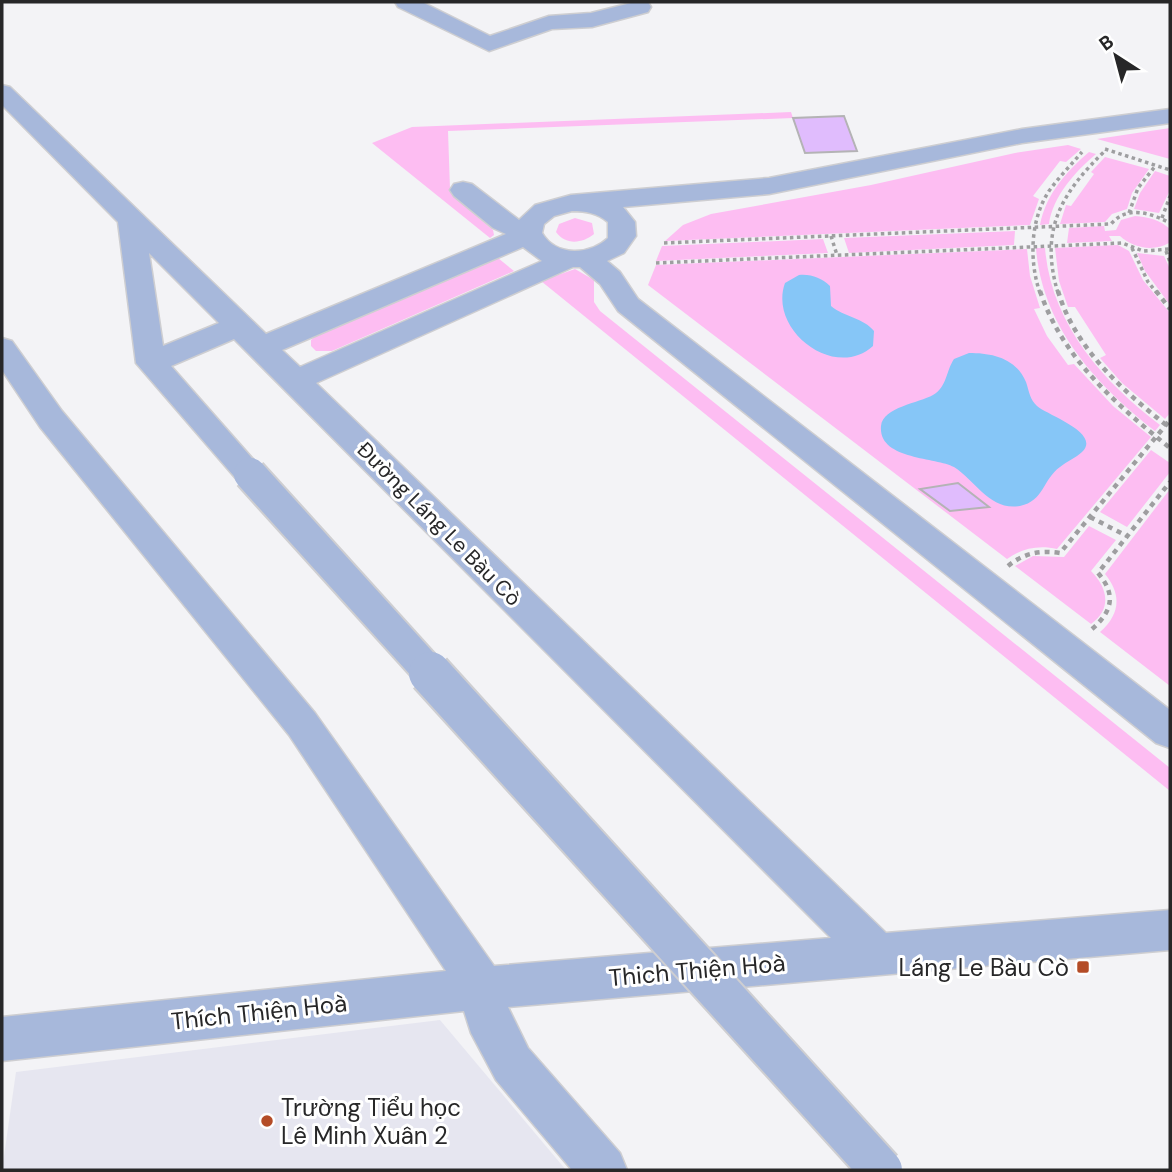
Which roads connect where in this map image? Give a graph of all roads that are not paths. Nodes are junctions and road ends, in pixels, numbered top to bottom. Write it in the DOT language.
graph roads {
  1 [pos="407,2"];
  2 [pos="640,7"];
  3 [pos="2,92"];
  4 [pos="1170,116"];
  5 [pos="463,190"];
  6 [pos="586,203"];
  7 [pos="131,220"];
  8 [pos="528,235"];
  9 [pos="578,259"];
  10 [pos="249,337"];
  11 [pos="2,348"];
  12 [pos="151,363"];
  13 [pos="294,382"];
  14 [pos="1170,732"];
  15 [pos="1170,930"];
  16 [pos="877,955"];
  17 [pos="500,987"];
  18 [pos="2,1039"];
  19 [pos="603,1170"];
  20 [pos="881,1170"];
  1 -- 2 [label="street"];
  3 -- 7 [label="street, Đường Láng Le Bàu Cò"];
  4 -- 6 [label="street"];
  5 -- 8 [label="street"];
  6 -- 8 [label="street"];
  6 -- 9 [label="street"];
  7 -- 10 [label="street, Đường Láng Le Bàu Cò"];
  7 -- 12 [label="street"];
  8 -- 9 [label="street"];
  8 -- 10 [label="street"];
  9 -- 13 [label="street"];
  9 -- 14 [label="street"];
  10 -- 12 [label="street"];
  10 -- 13 [label="street, Đường Láng Le Bàu Cò"];
  11 -- 17 [label="street"];
  12 -- 20 [label="street, bridge"];
  13 -- 16 [label="street, Đường Láng Le Bàu Cò"];
  15 -- 16 [label="street, Thich Thiện Hoà"];
  16 -- 17 [label="street, Thich Thiện Hoà"];
  17 -- 18 [label="street, Thích Thiện Hoà"];
  17 -- 19 [label="street"];
}
